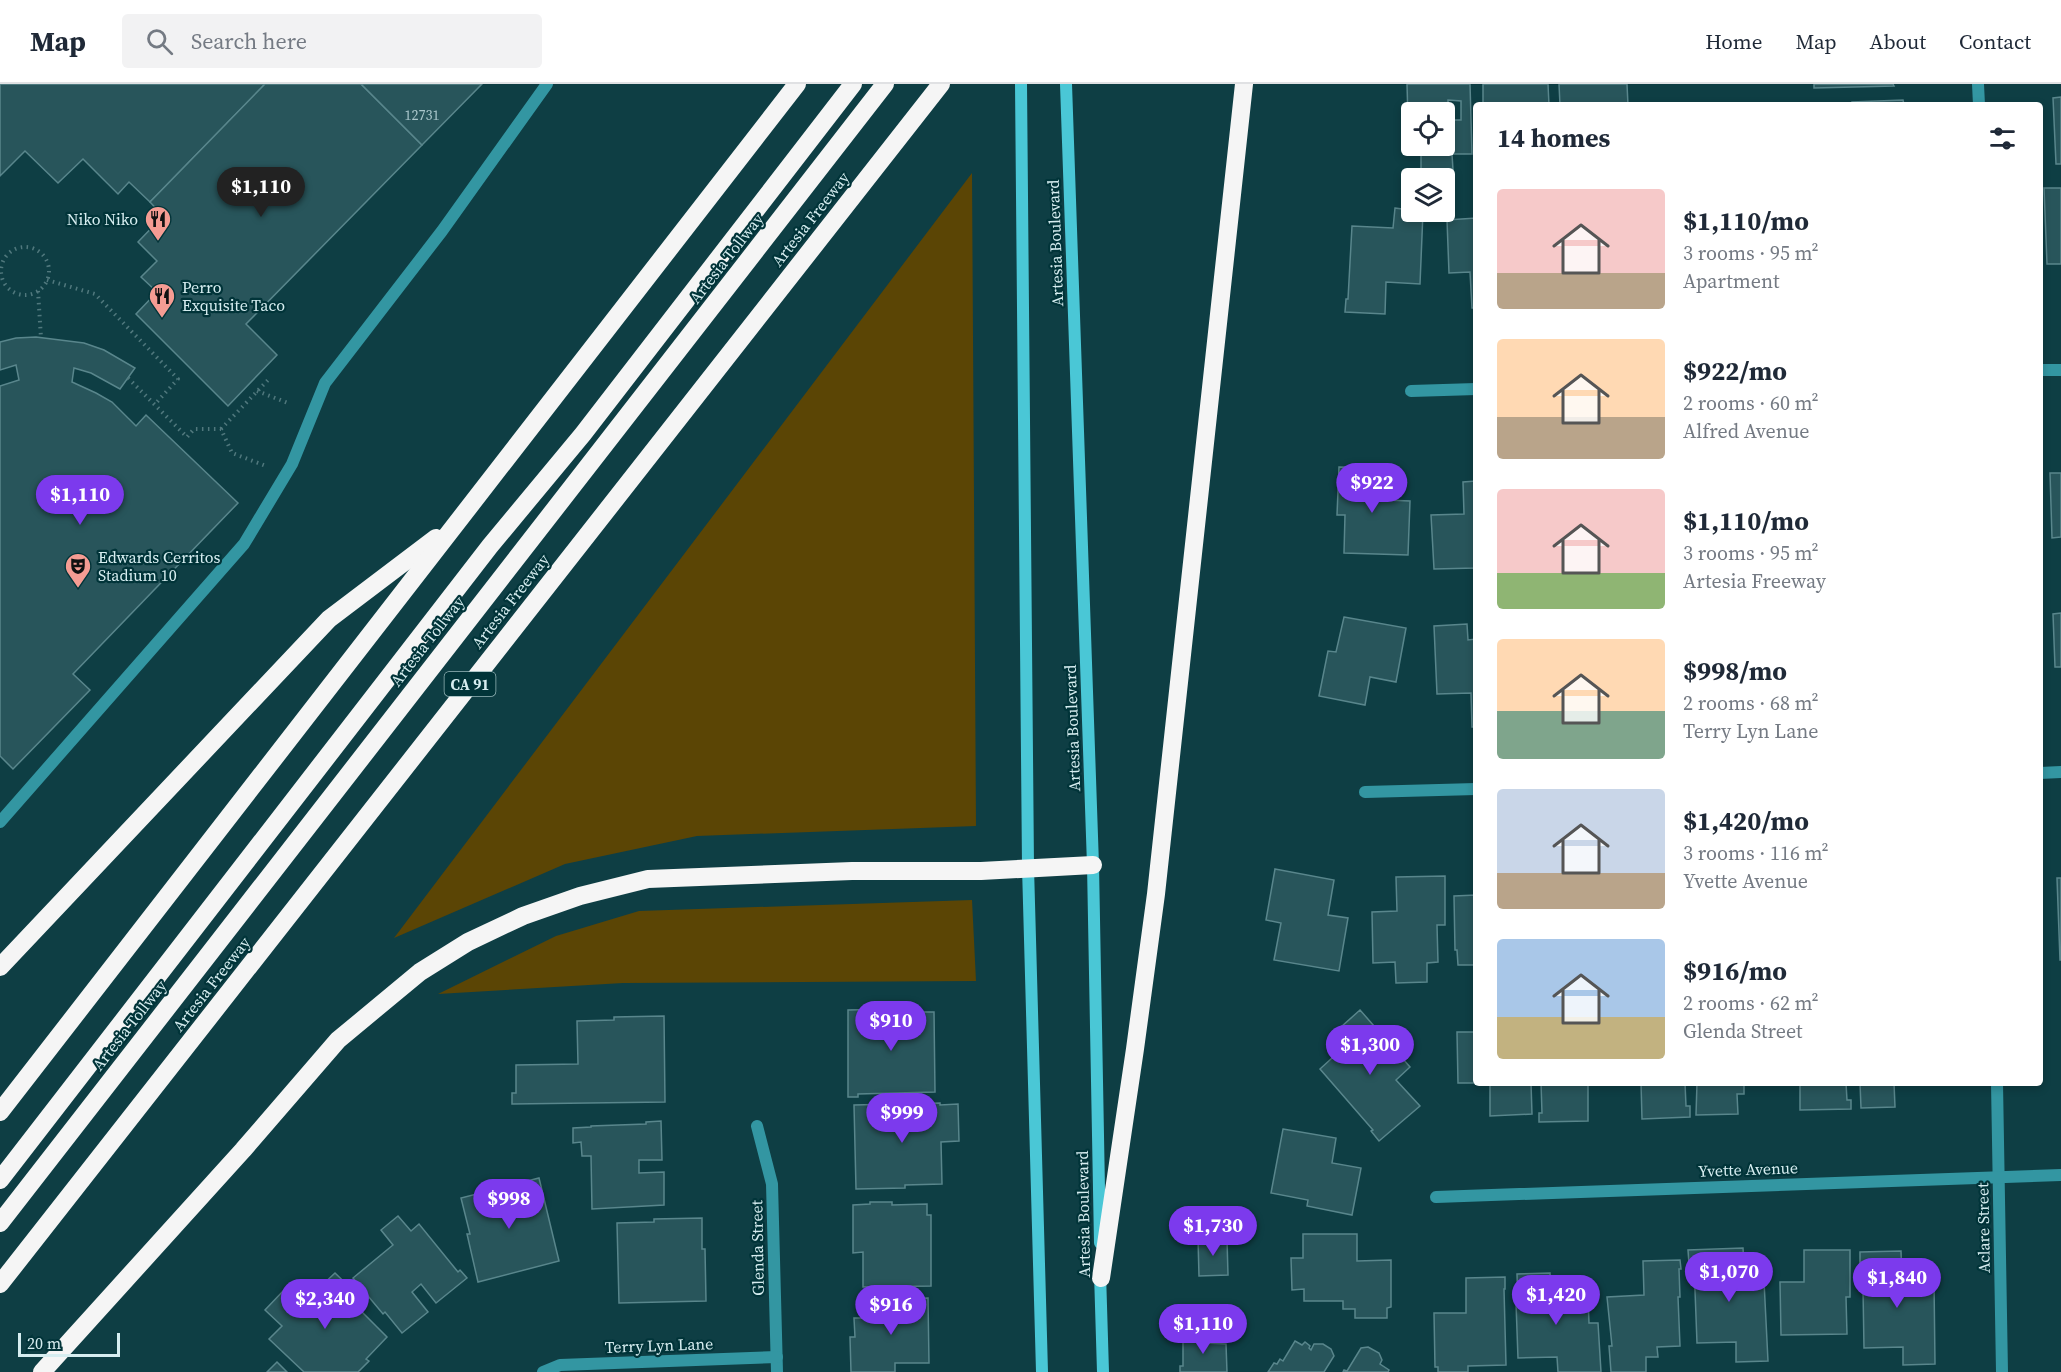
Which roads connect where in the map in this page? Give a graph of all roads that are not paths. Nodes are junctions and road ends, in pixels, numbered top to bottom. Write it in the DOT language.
graph roads {
  1 [pos="547,84"];
  2 [pos="797,84"];
  3 [pos="853,84"];
  4 [pos="885,84"];
  5 [pos="940,84"];
  6 [pos="1021,84"];
  7 [pos="1066,84"];
  8 [pos="1244,84"];
  9 [pos="1978,84"];
  10 [pos="1979,102"];
  11 [pos="2043,370"];
  12 [pos="2061,370"];
  13 [pos="1473,388"];
  14 [pos="1411,391"];
  15 [pos="456,523"];
  16 [pos="2061,772"];
  17 [pos="2043,773"];
  18 [pos="1473,789"];
  19 [pos="1365,792"];
  20 [pos="0,822"];
  21 [pos="1093,865"];
  22 [pos="1028,867"];
  23 [pos="0,967"];
  24 [pos="1997,1086"];
  25 [pos="0,1112"];
  26 [pos="756,1126"];
  27 [pos="2061,1175"];
  28 [pos="1999,1176"];
  29 [pos="0,1180"];
  30 [pos="1436,1197"];
  31 [pos="0,1223"];
  32 [pos="1101,1278"];
  33 [pos="0,1284"];
  34 [pos="777,1357"];
  35 [pos="42,1372"];
  36 [pos="543,1372"];
  37 [pos="777,1372"];
  38 [pos="1042,1372"];
  39 [pos="1103,1372"];
  40 [pos="2002,1372"];
  1 -- 20 [label="street"];
  2 -- 15 [label="highway"];
  3 -- 29 [label="highway, Artesia Tollway"];
  4 -- 31 [label="highway, Artesia Tollway"];
  5 -- 33 [label="highway, Artesia Freeway / CA 91"];
  6 -- 22 [label="main road, Artesia Boulevard"];
  7 -- 21 [label="main road, Artesia Boulevard"];
  8 -- 32 [label="highway"];
  9 -- 10 [label="street"];
  11 -- 12 [label="street"];
  13 -- 14 [label="street"];
  15 -- 23 [label="highway"];
  15 -- 25 [label="highway"];
  16 -- 17 [label="street"];
  18 -- 19 [label="street"];
  21 -- 22 [label="highway"];
  21 -- 32 [label="main road, Artesia Boulevard"];
  22 -- 35 [label="highway"];
  22 -- 38 [label="main road, Artesia Boulevard"];
  24 -- 28 [label="street, Aclare Street"];
  26 -- 34 [label="street, Glenda Street"];
  27 -- 28 [label="street, Yvette Avenue"];
  28 -- 30 [label="street, Yvette Avenue"];
  28 -- 40 [label="street, Aclare Street"];
  32 -- 39 [label="main road, Artesia Boulevard"];
  34 -- 36 [label="street, Terry Lyn Lane"];
  34 -- 37 [label="street, Glenda Street"];
}
